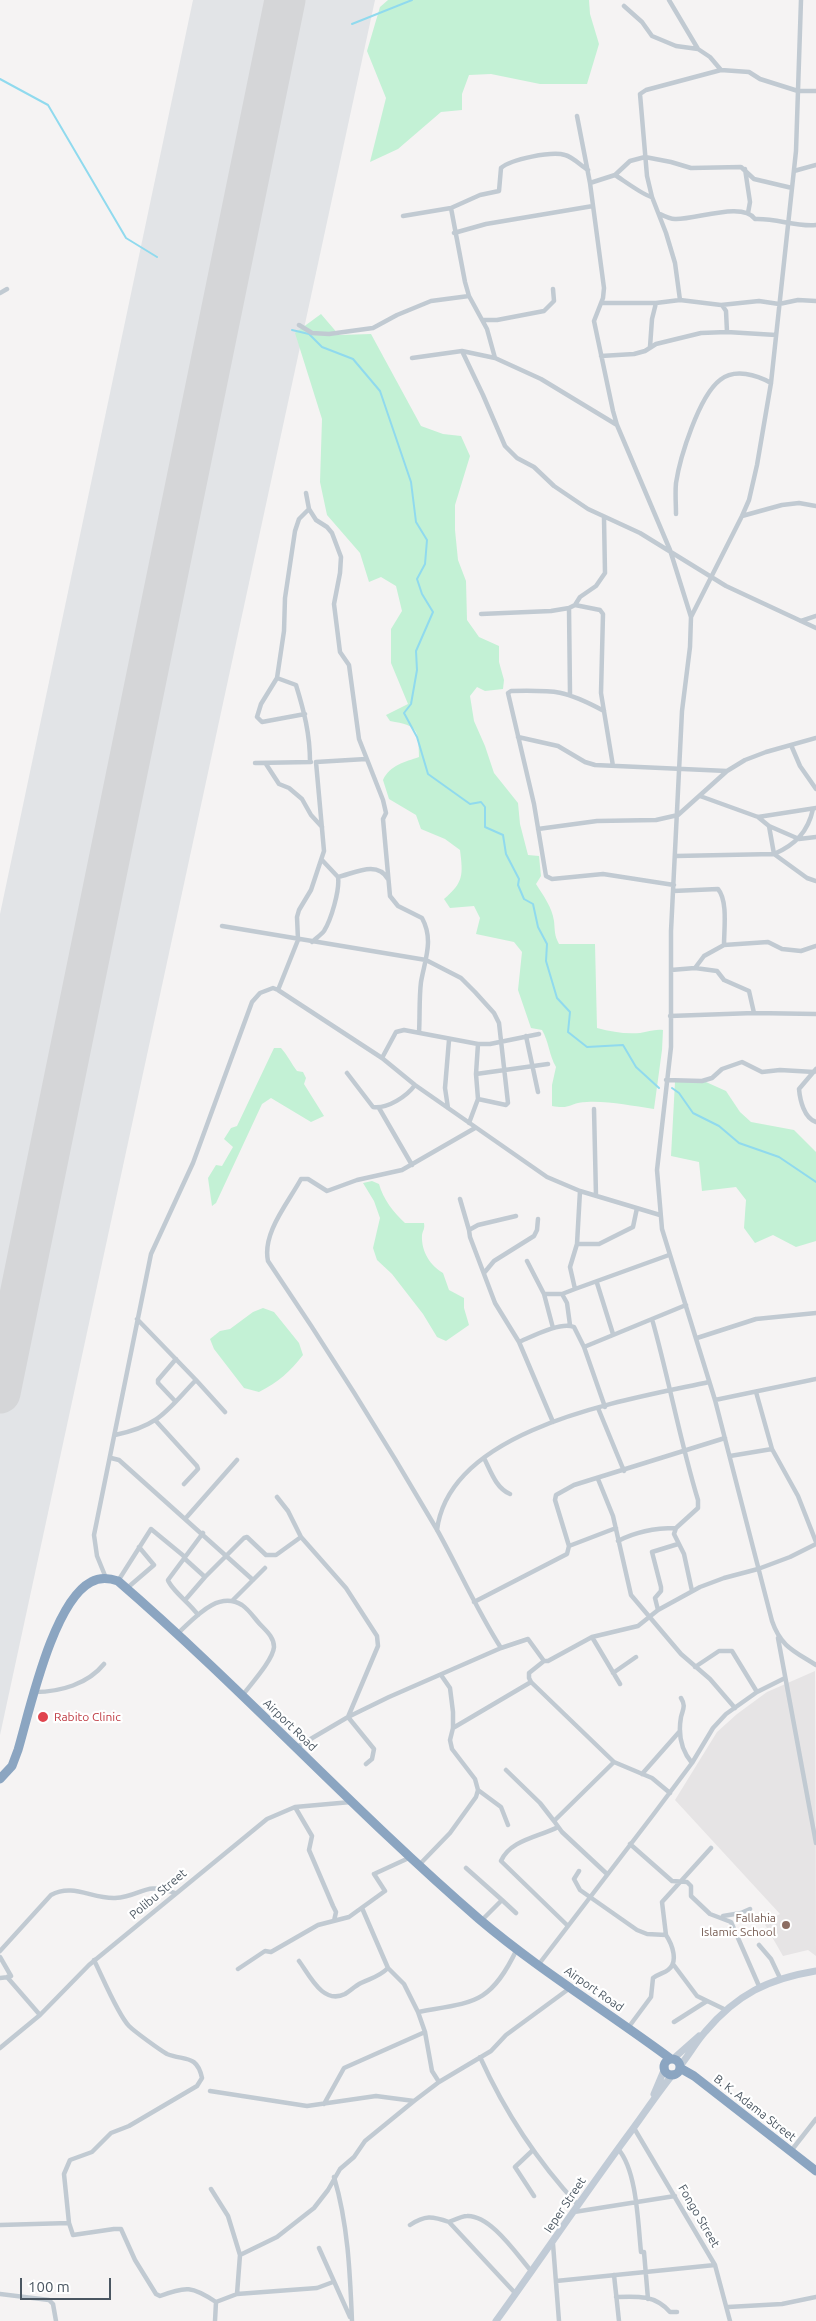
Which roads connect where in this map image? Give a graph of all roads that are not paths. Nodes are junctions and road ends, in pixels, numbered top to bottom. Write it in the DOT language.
graph roads {
  1 [pos="669,0"];
  2 [pos="801,0"];
  3 [pos="624,6"];
  4 [pos="698,49"];
  5 [pos="721,70"];
  6 [pos="798,91"];
  7 [pos="816,91"];
  8 [pos="577,116"];
  9 [pos="645,157"];
  10 [pos="816,165"];
  11 [pos="745,168"];
  12 [pos="588,170"];
  13 [pos="794,171"];
  14 [pos="614,175"];
  15 [pos="590,183"];
  16 [pos="792,188"];
  17 [pos="652,197"];
  18 [pos="593,206"];
  19 [pos="450,208"];
  20 [pos="748,213"];
  21 [pos="660,214"];
  22 [pos="403,216"];
  23 [pos="788,222"];
  24 [pos="816,225"];
  25 [pos="454,232"];
  26 [pos="8,289"];
  27 [pos="553,289"];
  28 [pos="0,293"];
  29 [pos="469,296"];
  30 [pos="680,300"];
  31 [pos="816,301"];
  32 [pos="601,303"];
  33 [pos="656,303"];
  34 [pos="779,304"];
  35 [pos="722,305"];
  36 [pos="483,320"];
  37 [pos="299,325"];
  38 [pos="727,332"];
  39 [pos="776,336"];
  40 [pos="650,347"];
  41 [pos="462,351"];
  42 [pos="602,356"];
  43 [pos="412,358"];
  44 [pos="495,358"];
  45 [pos="771,384"];
  46 [pos="617,425"];
  47 [pos="306,493"];
  48 [pos="816,506"];
  49 [pos="309,509"];
  50 [pos="676,514"];
  51 [pos="742,516"];
  52 [pos="604,518"];
  53 [pos="670,550"];
  54 [pos="710,577"];
  55 [pos="575,605"];
  56 [pos="569,608"];
  57 [pos="481,614"];
  58 [pos="816,616"];
  59 [pos="691,617"];
  60 [pos="801,621"];
  61 [pos="816,628"];
  62 [pos="277,678"];
  63 [pos="570,694"];
  64 [pos="604,711"];
  65 [pos="305,714"];
  66 [pos="518,737"];
  67 [pos="816,738"];
  68 [pos="791,745"];
  69 [pos="366,759"];
  70 [pos="310,762"];
  71 [pos="316,762"];
  72 [pos="255,763"];
  73 [pos="266,764"];
  74 [pos="613,766"];
  75 [pos="680,770"];
  76 [pos="727,771"];
  77 [pos="816,789"];
  78 [pos="700,796"];
  79 [pos="814,809"];
  80 [pos="678,815"];
  81 [pos="758,817"];
  82 [pos="769,826"];
  83 [pos="322,827"];
  84 [pos="538,829"];
  85 [pos="816,837"];
  86 [pos="799,838"];
  87 [pos="774,854"];
  88 [pos="676,856"];
  89 [pos="322,860"];
  90 [pos="338,877"];
  91 [pos="388,880"];
  92 [pos="816,880"];
  93 [pos="673,888"];
  94 [pos="222,926"];
  95 [pos="298,940"];
  96 [pos="312,942"];
  97 [pos="724,945"];
  98 [pos="816,946"];
  99 [pos="426,960"];
  100 [pos="695,968"];
  101 [pos="671,970"];
  102 [pos="278,990"];
  103 [pos="754,1013"];
  104 [pos="816,1014"];
  105 [pos="670,1016"];
  106 [pos="419,1033"];
  107 [pos="539,1034"];
  108 [pos="526,1036"];
  109 [pos="449,1040"];
  110 [pos="500,1041"];
  111 [pos="478,1044"];
  112 [pos="382,1058"];
  113 [pos="548,1064"];
  114 [pos="532,1066"];
  115 [pos="505,1070"];
  116 [pos="815,1070"];
  117 [pos="347,1073"];
  118 [pos="476,1074"];
  119 [pos="666,1080"];
  120 [pos="415,1085"];
  121 [pos="538,1092"];
  122 [pos="478,1099"];
  123 [pos="379,1108"];
  124 [pos="448,1108"];
  125 [pos="594,1109"];
  126 [pos="816,1122"];
  127 [pos="469,1123"];
  128 [pos="475,1128"];
  129 [pos="412,1165"];
  130 [pos="580,1191"];
  131 [pos="596,1196"];
  132 [pos="460,1199"];
  133 [pos="637,1208"];
  134 [pos="660,1215"];
  135 [pos="516,1216"];
  136 [pos="538,1219"];
  137 [pos="469,1230"];
  138 [pos="577,1244"];
  139 [pos="669,1255"];
  140 [pos="527,1261"];
  141 [pos="484,1273"];
  142 [pos="597,1283"];
  143 [pos="575,1289"];
  144 [pos="544,1294"];
  145 [pos="562,1294"];
  146 [pos="686,1305"];
  147 [pos="816,1313"];
  148 [pos="652,1319"];
  149 [pos="137,1320"];
  150 [pos="570,1325"];
  151 [pos="553,1328"];
  152 [pos="613,1334"];
  153 [pos="697,1338"];
  154 [pos="519,1342"];
  155 [pos="584,1347"];
  156 [pos="176,1359"];
  157 [pos="816,1379"];
  158 [pos="196,1380"];
  159 [pos="710,1382"];
  160 [pos="671,1390"];
  161 [pos="756,1392"];
  162 [pos="715,1400"];
  163 [pos="175,1402"];
  164 [pos="605,1407"];
  165 [pos="598,1408"];
  166 [pos="225,1412"];
  167 [pos="156,1421"];
  168 [pos="554,1422"];
  169 [pos="115,1435"];
  170 [pos="725,1438"];
  171 [pos="772,1449"];
  172 [pos="683,1451"];
  173 [pos="730,1456"];
  174 [pos="111,1458"];
  175 [pos="484,1458"];
  176 [pos="237,1460"];
  177 [pos="624,1471"];
  178 [pos="598,1479"];
  179 [pos="184,1484"];
  180 [pos="510,1494"];
  181 [pos="277,1497"];
  182 [pos="185,1519"];
  183 [pos="616,1528"];
  184 [pos="676,1528"];
  185 [pos="437,1530"];
  186 [pos="203,1533"];
  187 [pos="301,1536"];
  188 [pos="815,1540"];
  189 [pos="618,1541"];
  190 [pos="678,1544"];
  191 [pos="569,1546"];
  192 [pos="139,1547"];
  193 [pos="226,1556"];
  194 [pos="184,1557"];
  195 [pos="265,1568"];
  196 [pos="758,1569"];
  197 [pos="205,1577"];
  198 [pos="106,1578"];
  199 [pos="253,1580"];
  200 [pos="118,1581"];
  201 [pos="126,1589"];
  202 [pos="692,1591"];
  203 [pos="186,1599"];
  204 [pos="232,1601"];
  205 [pos="474,1602"];
  206 [pos="658,1610"];
  207 [pos="198,1615"];
  208 [pos="650,1617"];
  209 [pos="177,1634"];
  210 [pos="777,1636"];
  211 [pos="592,1638"];
  212 [pos="501,1648"];
  213 [pos="636,1657"];
  214 [pos="544,1661"];
  215 [pos="104,1664"];
  216 [pos="816,1665"];
  217 [pos="696,1667"];
  218 [pos="613,1673"];
  219 [pos="441,1676"];
  220 [pos="785,1678"];
  221 [pos="531,1682"];
  222 [pos="620,1684"];
  223 [pos="35,1692"];
  224 [pos="758,1692"];
  225 [pos="242,1696"];
  226 [pos="681,1698"];
  227 [pos="735,1708"];
  228 [pos="348,1716"];
  229 [pos="453,1728"];
  230 [pos="680,1731"];
  231 [pos="296,1748"];
  232 [pos="614,1762"];
  233 [pos="692,1763"];
  234 [pos="366,1764"];
  235 [pos="506,1770"];
  236 [pos="642,1774"];
  237 [pos="0,1779"];
  238 [pos="478,1790"];
  239 [pos="670,1793"];
  240 [pos="353,1801"];
  241 [pos="295,1807"];
  242 [pos="554,1821"];
  243 [pos="508,1825"];
  244 [pos="558,1827"];
  245 [pos="816,1843"];
  246 [pos="630,1844"];
  247 [pos="711,1848"];
  248 [pos="412,1857"];
  249 [pos="420,1864"];
  250 [pos="466,1868"];
  251 [pos="579,1871"];
  252 [pos="607,1874"];
  253 [pos="678,1882"];
  254 [pos="175,1893"];
  255 [pos="590,1896"];
  256 [pos="502,1900"];
  257 [pos="362,1908"];
  258 [pos="750,1909"];
  259 [pos="516,1913"];
  260 [pos="719,1916"];
  261 [pos="334,1921"];
  262 [pos="481,1921"];
  263 [pos="568,1926"];
  264 [pos="666,1935"];
  265 [pos="759,1945"];
  266 [pos="517,1948"];
  267 [pos="0,1951"];
  268 [pos="0,1956"];
  269 [pos="94,1960"];
  270 [pos="299,1961"];
  271 [pos="539,1964"];
  272 [pos="673,1964"];
  273 [pos="388,1968"];
  274 [pos="238,1969"];
  275 [pos="816,1971"];
  276 [pos="10,1976"];
  277 [pos="0,1978"];
  278 [pos="780,1978"];
  279 [pos="759,1986"];
  280 [pos="571,1987"];
  281 [pos="707,2001"];
  282 [pos="726,2010"];
  283 [pos="418,2012"];
  284 [pos="40,2015"];
  285 [pos="674,2022"];
  286 [pos="628,2028"];
  287 [pos="426,2032"];
  288 [pos="0,2048"];
  289 [pos="480,2057"];
  290 [pos="673,2067"];
  291 [pos="439,2082"];
  292 [pos="210,2091"];
  293 [pos="414,2101"];
  294 [pos="324,2104"];
  295 [pos="816,2119"];
  296 [pos="634,2128"];
  297 [pos="618,2149"];
  298 [pos="533,2150"];
  299 [pos="790,2152"];
  300 [pos="816,2172"];
  301 [pos="334,2178"];
  302 [pos="211,2189"];
  303 [pos="534,2196"];
  304 [pos="676,2196"];
  305 [pos="635,2204"];
  306 [pos="578,2205"];
  307 [pos="572,2213"];
  308 [pos="449,2222"];
  309 [pos="68,2223"];
  310 [pos="0,2225"];
  311 [pos="410,2225"];
  312 [pos="553,2244"];
  313 [pos="318,2248"];
  314 [pos="240,2255"];
  315 [pos="715,2265"];
  316 [pos="532,2272"];
  317 [pos="646,2272"];
  318 [pos="614,2275"];
  319 [pos="556,2280"];
  320 [pos="333,2282"];
  321 [pos="0,2294"];
  322 [pos="237,2294"];
  323 [pos="516,2294"];
  324 [pos="616,2297"];
  325 [pos="816,2298"];
  326 [pos="648,2299"];
  327 [pos="216,2302"];
  328 [pos="728,2307"];
  329 [pos="677,2312"];
  330 [pos="56,2321"];
  331 [pos="215,2321"];
  332 [pos="352,2321"];
  333 [pos="496,2321"];
  334 [pos="559,2321"];
  335 [pos="618,2321"];
  336 [pos="730,2321"];
  1 -- 4 [label="street"];
  2 -- 6 [label="street"];
  3 -- 4 [label="street"];
  4 -- 5 [label="street"];
  5 -- 6 [label="street"];
  5 -- 9 [label="street"];
  6 -- 7 [label="street"];
  6 -- 13 [label="street"];
  8 -- 12 [label="street"];
  9 -- 11 [label="street"];
  9 -- 14 [label="street"];
  9 -- 17 [label="street"];
  10 -- 13 [label="street"];
  11 -- 16 [label="street"];
  11 -- 20 [label="street"];
  12 -- 15 [label="street"];
  12 -- 19 [label="street"];
  13 -- 16 [label="street"];
  14 -- 15 [label="street"];
  14 -- 17 [label="street"];
  15 -- 18 [label="street"];
  16 -- 23 [label="street"];
  17 -- 21 [label="street"];
  18 -- 25 [label="street"];
  18 -- 32 [label="street"];
  19 -- 22 [label="street"];
  19 -- 25 [label="street"];
  20 -- 21 [label="street"];
  20 -- 23 [label="street"];
  21 -- 30 [label="street"];
  23 -- 24 [label="street"];
  23 -- 34 [label="street"];
  25 -- 29 [label="street"];
  26 -- 28 [label="street"];
  27 -- 36 [label="street"];
  29 -- 36 [label="street"];
  29 -- 37 [label="street"];
  30 -- 33 [label="street"];
  30 -- 35 [label="street"];
  31 -- 34 [label="street"];
  32 -- 33 [label="street"];
  32 -- 42 [label="street"];
  33 -- 40 [label="street"];
  34 -- 35 [label="street"];
  34 -- 39 [label="street"];
  35 -- 38 [label="street"];
  36 -- 44 [label="street"];
  38 -- 39 [label="street"];
  38 -- 40 [label="street"];
  39 -- 45 [label="street"];
  40 -- 42 [label="street"];
  41 -- 43 [label="street"];
  41 -- 44 [label="street"];
  41 -- 52 [label="street"];
  42 -- 46 [label="street"];
  44 -- 46 [label="street"];
  45 -- 50 [label="street"];
  45 -- 51 [label="street"];
  46 -- 53 [label="street"];
  47 -- 49 [label="street"];
  48 -- 51 [label="street"];
  49 -- 62 [label="street"];
  49 -- 69 [label="street"];
  51 -- 54 [label="street"];
  52 -- 53 [label="street"];
  52 -- 55 [label="street"];
  53 -- 54 [label="street"];
  53 -- 59 [label="street"];
  54 -- 59 [label="street"];
  54 -- 60 [label="street"];
  55 -- 56 [label="street"];
  55 -- 64 [label="street"];
  56 -- 57 [label="street"];
  56 -- 63 [label="street"];
  58 -- 60 [label="street"];
  59 -- 75 [label="street"];
  60 -- 61 [label="street"];
  62 -- 65 [label="street"];
  62 -- 65 [label="street"];
  63 -- 64 [label="street"];
  63 -- 66 [label="street"];
  64 -- 74 [label="street"];
  65 -- 70 [label="street"];
  66 -- 74 [label="street"];
  66 -- 84 [label="street"];
  67 -- 68 [label="street"];
  68 -- 76 [label="street"];
  68 -- 77 [label="street"];
  69 -- 71 [label="street"];
  69 -- 91 [label="street"];
  70 -- 71 [label="street"];
  70 -- 73 [label="street"];
  71 -- 83 [label="street"];
  72 -- 73 [label="street"];
  73 -- 83 [label="street"];
  74 -- 75 [label="street"];
  75 -- 76 [label="street"];
  75 -- 80 [label="street"];
  76 -- 78 [label="street"];
  78 -- 80 [label="street"];
  78 -- 81 [label="street"];
  79 -- 81 [label="street"];
  79 -- 86 [label="street"];
  80 -- 84 [label="street"];
  80 -- 88 [label="street"];
  81 -- 82 [label="street"];
  82 -- 86 [label="street"];
  82 -- 87 [label="street"];
  83 -- 89 [label="street"];
  84 -- 93 [label="street"];
  85 -- 86 [label="street"];
  86 -- 87 [label="street"];
  87 -- 88 [label="street"];
  87 -- 92 [label="street"];
  88 -- 93 [label="street"];
  89 -- 90 [label="street"];
  89 -- 95 [label="street"];
  90 -- 91 [label="street"];
  90 -- 96 [label="street"];
  91 -- 99 [label="street"];
  93 -- 97 [label="street"];
  93 -- 101 [label="street"];
  94 -- 95 [label="street"];
  95 -- 96 [label="street"];
  95 -- 102 [label="street"];
  96 -- 99 [label="street"];
  97 -- 98 [label="street"];
  97 -- 100 [label="street"];
  99 -- 106 [label="street"];
  99 -- 110 [label="street"];
  100 -- 101 [label="street"];
  100 -- 103 [label="street"];
  101 -- 105 [label="street"];
  102 -- 112 [label="street"];
  102 -- 149 [label="street"];
  103 -- 104 [label="street"];
  103 -- 105 [label="street"];
  105 -- 119 [label="street"];
  106 -- 109 [label="street"];
  106 -- 112 [label="street"];
  107 -- 108 [label="street"];
  108 -- 110 [label="street"];
  108 -- 114 [label="street"];
  109 -- 111 [label="street"];
  109 -- 124 [label="street"];
  110 -- 111 [label="street"];
  110 -- 115 [label="street"];
  111 -- 118 [label="street"];
  112 -- 120 [label="street"];
  113 -- 114 [label="street"];
  114 -- 115 [label="street"];
  114 -- 121 [label="street"];
  115 -- 118 [label="street"];
  115 -- 122 [label="street"];
  116 -- 119 [label="street"];
  116 -- 126 [label="street"];
  117 -- 123 [label="street"];
  118 -- 122 [label="street"];
  119 -- 134 [label="street"];
  120 -- 123 [label="street"];
  120 -- 124 [label="street"];
  122 -- 127 [label="street"];
  123 -- 129 [label="street"];
  124 -- 127 [label="street"];
  125 -- 131 [label="street"];
  127 -- 128 [label="street"];
  128 -- 129 [label="street"];
  128 -- 130 [label="street"];
  129 -- 185 [label="street"];
  130 -- 131 [label="street"];
  130 -- 138 [label="street"];
  131 -- 133 [label="street"];
  132 -- 137 [label="street"];
  133 -- 134 [label="street"];
  133 -- 138 [label="street"];
  134 -- 139 [label="street"];
  135 -- 137 [label="street"];
  136 -- 141 [label="street"];
  137 -- 141 [label="street"];
  138 -- 143 [label="street"];
  139 -- 142 [label="street"];
  139 -- 146 [label="street"];
  140 -- 144 [label="street"];
  141 -- 154 [label="street"];
  142 -- 143 [label="street"];
  142 -- 152 [label="street"];
  143 -- 145 [label="street"];
  144 -- 145 [label="street"];
  144 -- 151 [label="street"];
  145 -- 150 [label="street"];
  146 -- 148 [label="street"];
  146 -- 153 [label="street"];
  147 -- 153 [label="street"];
  148 -- 152 [label="street"];
  148 -- 160 [label="street"];
  149 -- 156 [label="street"];
  149 -- 169 [label="street"];
  150 -- 151 [label="street"];
  150 -- 155 [label="street"];
  151 -- 154 [label="street"];
  152 -- 155 [label="street"];
  153 -- 159 [label="street"];
  154 -- 168 [label="street"];
  155 -- 164 [label="street"];
  156 -- 158 [label="street"];
  156 -- 163 [label="street"];
  157 -- 161 [label="street"];
  158 -- 163 [label="street"];
  158 -- 166 [label="street"];
  159 -- 160 [label="street"];
  159 -- 162 [label="street"];
  160 -- 164 [label="street"];
  160 -- 172 [label="street"];
  161 -- 162 [label="street"];
  161 -- 171 [label="street"];
  162 -- 170 [label="street"];
  163 -- 167 [label="street"];
  164 -- 165 [label="street"];
  165 -- 168 [label="street"];
  165 -- 177 [label="street"];
  167 -- 169 [label="street"];
  167 -- 179 [label="street"];
  168 -- 175 [label="street"];
  169 -- 174 [label="street"];
  170 -- 172 [label="street"];
  170 -- 173 [label="street"];
  171 -- 173 [label="street"];
  171 -- 188 [label="street"];
  172 -- 177 [label="street"];
  172 -- 184 [label="street"];
  173 -- 196 [label="street"];
  174 -- 182 [label="street"];
  174 -- 198 [label="street"];
  175 -- 180 [label="street"];
  175 -- 185 [label="street"];
  176 -- 182 [label="street"];
  177 -- 178 [label="street"];
  178 -- 183 [label="street"];
  178 -- 191 [label="street"];
  181 -- 187 [label="street"];
  182 -- 186 [label="street"];
  183 -- 189 [label="street"];
  183 -- 191 [label="street"];
  184 -- 189 [label="street"];
  184 -- 190 [label="street"];
  185 -- 205 [label="street"];
  186 -- 193 [label="street"];
  186 -- 194 [label="street"];
  187 -- 193 [label="street"];
  187 -- 228 [label="street"];
  188 -- 196 [label="street"];
  189 -- 208 [label="street"];
  190 -- 202 [label="street"];
  190 -- 206 [label="street"];
  191 -- 205 [label="street"];
  192 -- 194 [label="street"];
  192 -- 200 [label="street"];
  192 -- 201 [label="street"];
  193 -- 197 [label="street"];
  193 -- 199 [label="street"];
  194 -- 197 [label="street"];
  194 -- 203 [label="street"];
  195 -- 199 [label="street"];
  196 -- 202 [label="street"];
  196 -- 210 [label="street"];
  197 -- 203 [label="street"];
  198 -- 200 [label="highway"];
  198 -- 223 [label="highway"];
  199 -- 204 [label="street"];
  200 -- 201 [label="highway, Airport Road"];
  201 -- 209 [label="highway, Airport Road"];
  202 -- 206 [label="street"];
  203 -- 207 [label="street"];
  204 -- 207 [label="street"];
  204 -- 225 [label="street"];
  205 -- 212 [label="street"];
  206 -- 208 [label="street"];
  207 -- 209 [label="street"];
  208 -- 211 [label="street"];
  208 -- 217 [label="street"];
  209 -- 225 [label="highway, Airport Road"];
  210 -- 216 [label="street"];
  210 -- 220 [label="street"];
  211 -- 214 [label="street"];
  211 -- 218 [label="street"];
  212 -- 214 [label="street"];
  212 -- 219 [label="street"];
  213 -- 218 [label="street"];
  214 -- 221 [label="street"];
  215 -- 223 [label="street"];
  217 -- 224 [label="street"];
  217 -- 227 [label="street"];
  218 -- 222 [label="street"];
  219 -- 228 [label="street"];
  219 -- 229 [label="street"];
  220 -- 224 [label="street"];
  220 -- 245 [label="street"];
  221 -- 229 [label="street"];
  221 -- 232 [label="street"];
  223 -- 237 [label="highway"];
  224 -- 227 [label="street"];
  225 -- 231 [label="highway, Airport Road"];
  226 -- 230 [label="street"];
  227 -- 233 [label="street"];
  228 -- 231 [label="street"];
  228 -- 234 [label="street"];
  229 -- 238 [label="street"];
  230 -- 233 [label="street"];
  230 -- 236 [label="street"];
  231 -- 240 [label="highway, Airport Road"];
  232 -- 236 [label="street"];
  232 -- 242 [label="street"];
  233 -- 239 [label="street"];
  235 -- 242 [label="street"];
  236 -- 239 [label="street"];
  238 -- 243 [label="street"];
  238 -- 249 [label="street"];
  239 -- 246 [label="street"];
  240 -- 241 [label="street, Polibu Street"];
  240 -- 248 [label="highway, Airport Road"];
  241 -- 254 [label="street, Polibu Street"];
  241 -- 261 [label="street"];
  242 -- 244 [label="street"];
  244 -- 252 [label="street"];
  244 -- 263 [label="street"];
  246 -- 252 [label="street"];
  246 -- 253 [label="street"];
  247 -- 253 [label="street"];
  248 -- 249 [label="highway, Airport Road"];
  248 -- 257 [label="street"];
  249 -- 262 [label="highway, Airport Road"];
  250 -- 256 [label="street"];
  251 -- 255 [label="street"];
  252 -- 255 [label="street"];
  253 -- 260 [label="street"];
  253 -- 264 [label="street"];
  254 -- 267 [label="street"];
  254 -- 269 [label="street, Polibu Street"];
  255 -- 263 [label="street"];
  255 -- 264 [label="street"];
  256 -- 259 [label="street"];
  256 -- 262 [label="street"];
  257 -- 261 [label="street"];
  257 -- 273 [label="street"];
  258 -- 260 [label="street"];
  260 -- 279 [label="street"];
  261 -- 274 [label="street"];
  262 -- 266 [label="highway, Airport Road"];
  263 -- 271 [label="street"];
  264 -- 272 [label="street"];
  265 -- 278 [label="street"];
  266 -- 271 [label="highway, Airport Road"];
  266 -- 283 [label="street"];
  268 -- 276 [label="street"];
  269 -- 284 [label="street, Polibu Street"];
  269 -- 309 [label="street"];
  270 -- 273 [label="street"];
  271 -- 280 [label="highway, Airport Road"];
  272 -- 281 [label="street"];
  272 -- 286 [label="street"];
  273 -- 283 [label="street"];
  275 -- 278 [label="street, Ieper Street"];
  276 -- 277 [label="street"];
  276 -- 284 [label="street"];
  278 -- 279 [label="street, Ieper Street"];
  279 -- 282 [label="street, Ieper Street"];
  280 -- 286 [label="highway, Airport Road"];
  280 -- 289 [label="street"];
  281 -- 282 [label="street"];
  281 -- 285 [label="street"];
  282 -- 290 [label="street, Ieper Street"];
  283 -- 287 [label="street"];
  284 -- 288 [label="street, Polibu Street"];
  286 -- 290 [label="highway, Airport Road"];
  287 -- 291 [label="street"];
  287 -- 294 [label="street"];
  289 -- 291 [label="street"];
  289 -- 298 [label="street"];
  290 -- 296 [label="street, Ieper Street"];
  290 -- 299 [label="highway, B. K. Adama Street"];
  291 -- 293 [label="street"];
  292 -- 294 [label="street"];
  293 -- 294 [label="street"];
  293 -- 301 [label="street"];
  295 -- 299 [label="street"];
  296 -- 297 [label="street, Ieper Street"];
  296 -- 304 [label="street, Fongo Street"];
  297 -- 305 [label="street"];
  297 -- 306 [label="street, Ieper Street"];
  298 -- 303 [label="street"];
  298 -- 306 [label="street"];
  299 -- 300 [label="highway, B. K. Adama Street"];
  301 -- 314 [label="street"];
  301 -- 332 [label="street"];
  302 -- 314 [label="street"];
  304 -- 305 [label="street"];
  304 -- 315 [label="street, Fongo Street"];
  305 -- 307 [label="street"];
  305 -- 317 [label="street"];
  306 -- 307 [label="street, Ieper Street"];
  307 -- 312 [label="street, Ieper Street"];
  308 -- 311 [label="street"];
  308 -- 316 [label="street"];
  308 -- 323 [label="street"];
  309 -- 310 [label="street"];
  309 -- 327 [label="street"];
  312 -- 316 [label="street, Ieper Street"];
  312 -- 319 [label="street"];
  313 -- 320 [label="street"];
  314 -- 322 [label="street"];
  315 -- 317 [label="street"];
  315 -- 328 [label="street, Fongo Street"];
  316 -- 323 [label="street, Ieper Street"];
  317 -- 318 [label="street"];
  317 -- 326 [label="street"];
  318 -- 319 [label="street"];
  318 -- 324 [label="street"];
  319 -- 334 [label="street"];
  320 -- 322 [label="street"];
  320 -- 332 [label="street"];
  321 -- 330 [label="street"];
  322 -- 327 [label="street"];
  323 -- 333 [label="street, Ieper Street"];
  324 -- 326 [label="street"];
  324 -- 335 [label="street"];
  325 -- 328 [label="street"];
  326 -- 329 [label="street"];
  327 -- 331 [label="street"];
  328 -- 336 [label="street, Fongo Street"];
}
